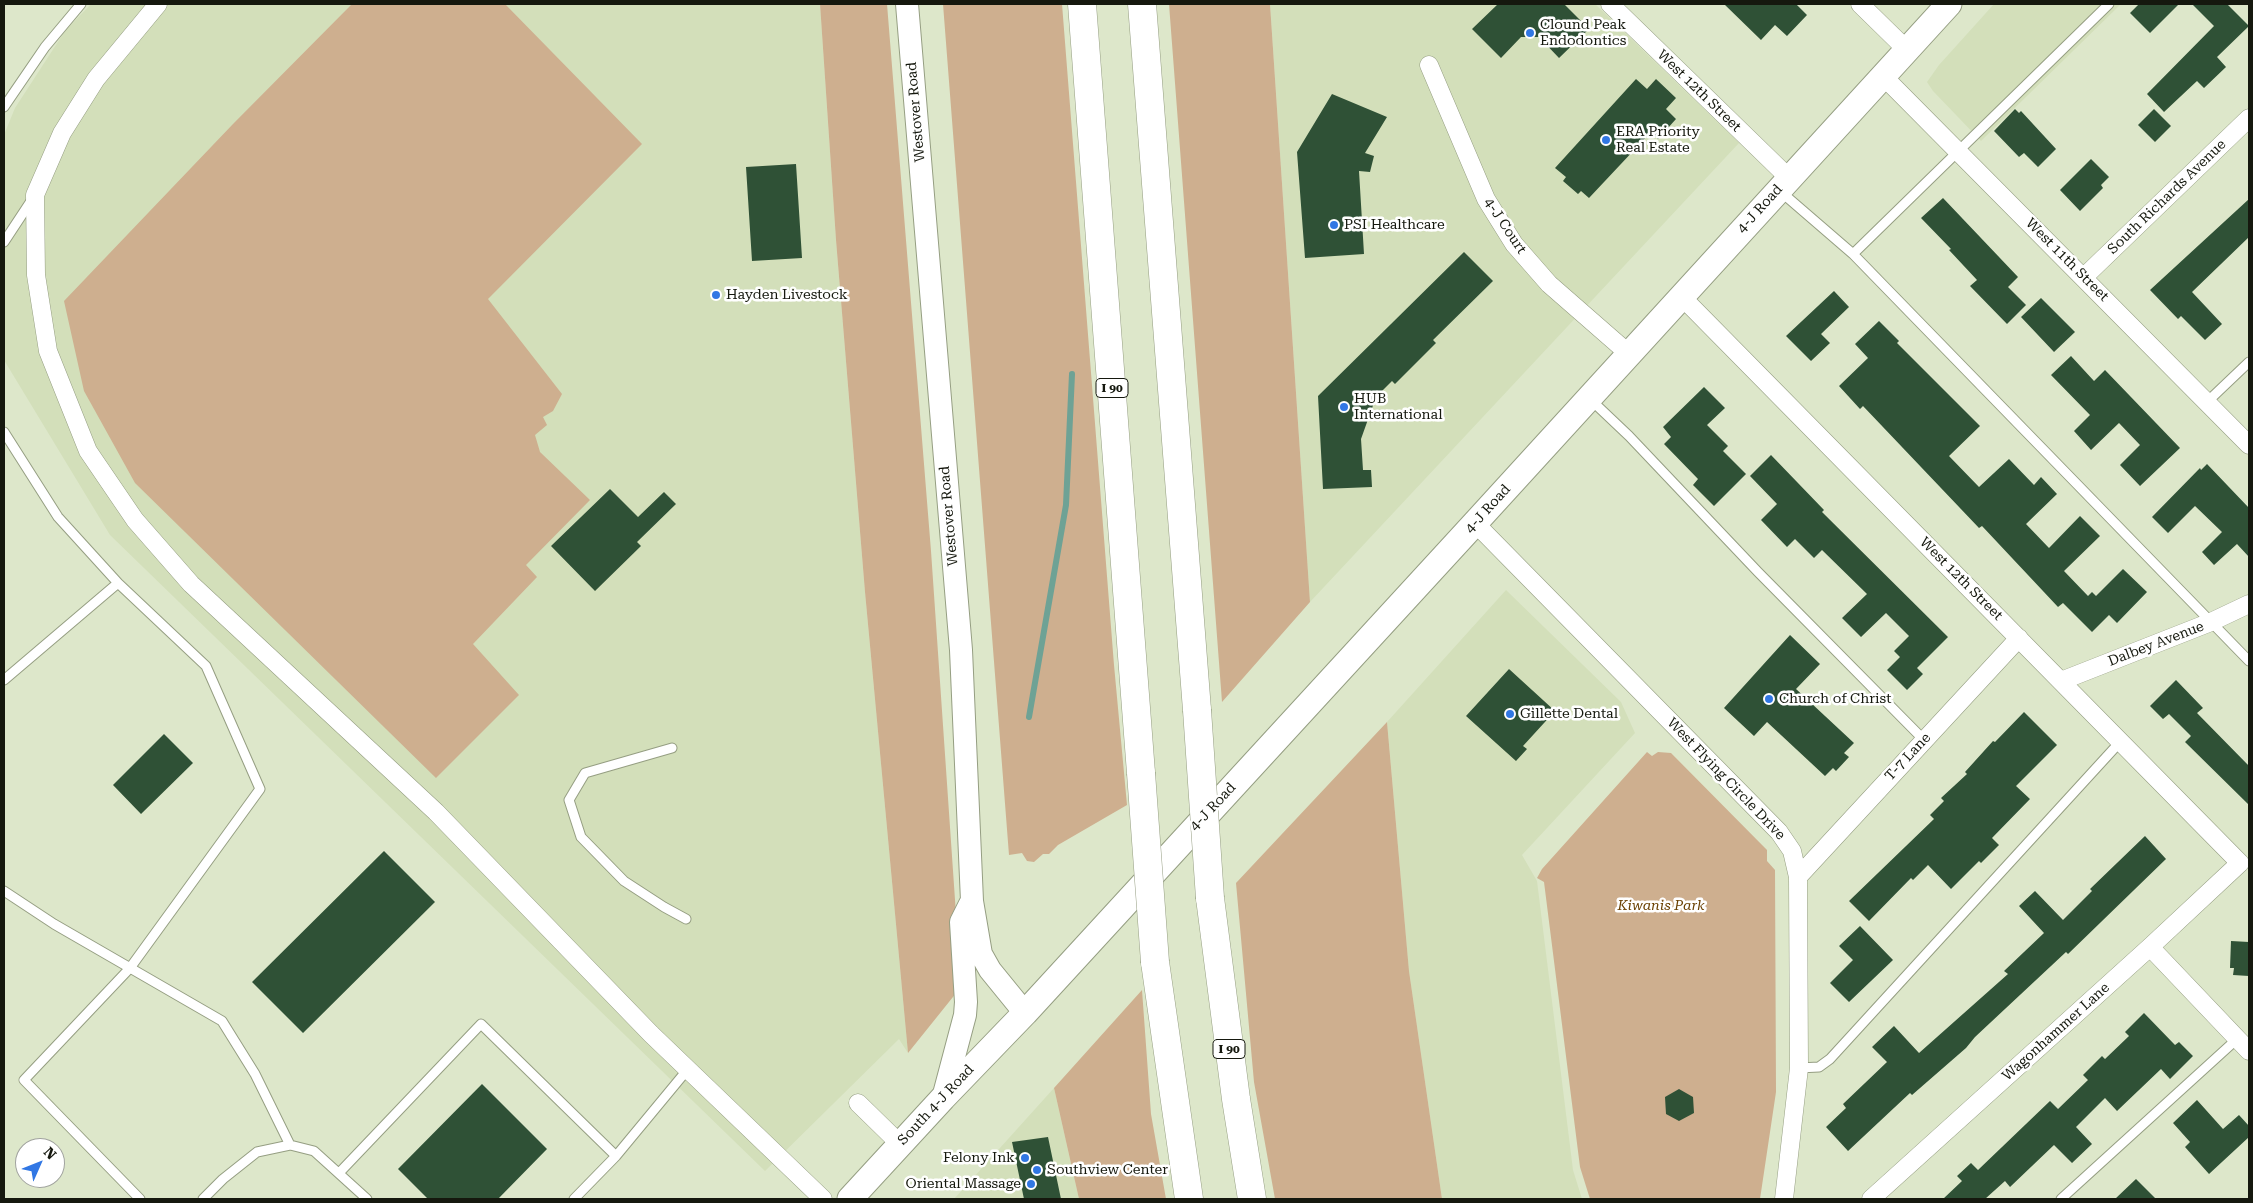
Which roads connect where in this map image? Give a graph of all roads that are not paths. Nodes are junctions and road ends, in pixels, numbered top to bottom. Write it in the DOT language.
graph roads {
  1 [pos="82,4"];
  2 [pos="158,4"];
  3 [pos="907,4"];
  4 [pos="1082,4"];
  5 [pos="1142,4"];
  6 [pos="1610,4"];
  7 [pos="1860,4"];
  8 [pos="1949,4"];
  9 [pos="2109,4"];
  10 [pos="1907,50"];
  11 [pos="1429,66"];
  12 [pos="1883,76"];
  13 [pos="4,107"];
  14 [pos="2249,118"];
  15 [pos="1959,152"];
  16 [pos="1783,184"];
  17 [pos="35,195"];
  18 [pos="4,242"];
  19 [pos="1853,254"];
  20 [pos="2084,277"];
  21 [pos="1681,296"];
  22 [pos="1628,354"];
  23 [pos="2249,362"];
  24 [pos="1588,397"];
  25 [pos="2207,402"];
  26 [pos="4,432"];
  27 [pos="2249,445"];
  28 [pos="1475,523"];
  29 [pos="118,583"];
  30 [pos="2249,604"];
  31 [pos="2211,622"];
  32 [pos="2019,638"];
  33 [pos="2249,661"];
  34 [pos="4,680"];
  35 [pos="2061,681"];
  36 [pos="1924,740"];
  37 [pos="2120,742"];
  38 [pos="672,748"];
  39 [pos="2244,863"];
  40 [pos="1798,877"];
  41 [pos="4,891"];
  42 [pos="972,901"];
  43 [pos="686,919"];
  44 [pos="2150,947"];
  45 [pos="130,968"];
  46 [pos="1025,1013"];
  47 [pos="2243,1045"];
  48 [pos="1800,1068"];
  49 [pos="688,1069"];
  50 [pos="942,1098"];
  51 [pos="858,1103"];
  52 [pos="900,1144"];
  53 [pos="290,1145"];
  54 [pos="616,1156"];
  55 [pos="339,1173"];
  56 [pos="140,1199"];
  57 [pos="203,1199"];
  58 [pos="367,1199"];
  59 [pos="574,1199"];
  60 [pos="823,1199"];
  61 [pos="850,1199"];
  62 [pos="1189,1199"];
  63 [pos="1252,1199"];
  64 [pos="1784,1199"];
  65 [pos="1871,1199"];
  66 [pos="2061,1199"];
  1 -- 13 [label="lane"];
  2 -- 17 [label="street"];
  3 -- 42 [label="street, Westover Road"];
  4 -- 62 [label="highway, I 90, bridge"];
  5 -- 63 [label="highway, I 90, bridge"];
  6 -- 16 [label="street, West 12th Street"];
  7 -- 10 [label="street"];
  8 -- 10 [label="main road, 4-J Road"];
  9 -- 15 [label="lane"];
  10 -- 12 [label="main road, 4-J Road"];
  11 -- 22 [label="street, 4-J Court"];
  12 -- 15 [label="street, West 11th Street"];
  12 -- 16 [label="main road, 4-J Road"];
  14 -- 20 [label="street, South Richards Avenue"];
  15 -- 19 [label="lane"];
  15 -- 20 [label="street, West 11th Street"];
  16 -- 19 [label="lane"];
  16 -- 21 [label="main road, 4-J Road"];
  17 -- 18 [label="lane"];
  17 -- 49 [label="street"];
  19 -- 31 [label="lane"];
  20 -- 25 [label="street, West 11th Street"];
  21 -- 22 [label="main road, 4-J Road"];
  21 -- 32 [label="street, West 12th Street"];
  22 -- 24 [label="main road, 4-J Road"];
  23 -- 25 [label="lane"];
  24 -- 28 [label="main road, 4-J Road"];
  24 -- 36 [label="lane"];
  25 -- 27 [label="street, West 11th Street"];
  26 -- 29 [label="lane"];
  28 -- 40 [label="street, West Flying Circle Drive"];
  28 -- 46 [label="main road, 4-J Road"];
  29 -- 34 [label="lane"];
  29 -- 45 [label="lane"];
  30 -- 31 [label="street, Dalbey Avenue"];
  31 -- 33 [label="lane"];
  31 -- 35 [label="street, Dalbey Avenue"];
  32 -- 35 [label="street, West 12th Street"];
  32 -- 36 [label="street, T-7 Lane"];
  35 -- 37 [label="street, West 12th Street"];
  36 -- 40 [label="street, T-7 Lane"];
  37 -- 39 [label="street, West 12th Street"];
  37 -- 48 [label="lane"];
  38 -- 43 [label="lane"];
  39 -- 44 [label="street, Wagonhammer Lane"];
  40 -- 48 [label="street, West Flying Circle Drive"];
  41 -- 45 [label="lane"];
  42 -- 46 [label="street, Westover Road"];
  42 -- 50 [label="street"];
  44 -- 47 [label="street"];
  44 -- 65 [label="street, Wagonhammer Lane"];
  45 -- 53 [label="lane"];
  45 -- 56 [label="lane"];
  46 -- 50 [label="main road, South 4-J Road"];
  47 -- 66 [label="lane"];
  48 -- 64 [label="street, West Flying Circle Drive"];
  49 -- 54 [label="lane"];
  49 -- 60 [label="street"];
  50 -- 52 [label="main road, South 4-J Road"];
  51 -- 52 [label="street"];
  52 -- 61 [label="main road, South 4-J Road"];
  53 -- 55 [label="lane"];
  53 -- 57 [label="lane"];
  54 -- 55 [label="lane"];
  54 -- 59 [label="lane"];
  55 -- 58 [label="lane"];
}
